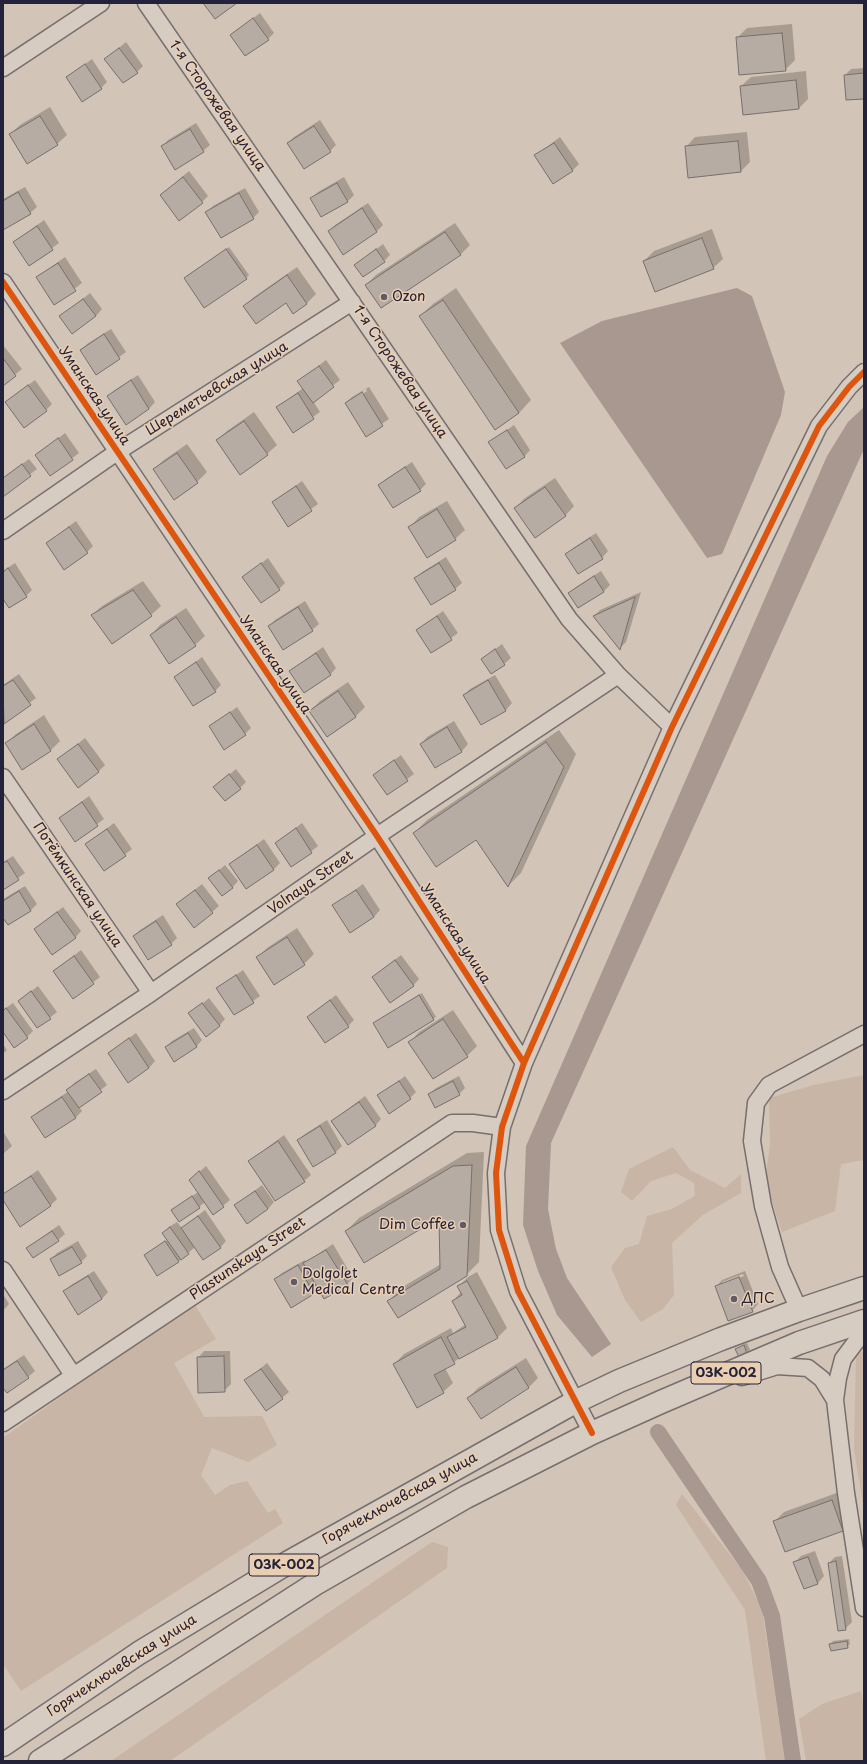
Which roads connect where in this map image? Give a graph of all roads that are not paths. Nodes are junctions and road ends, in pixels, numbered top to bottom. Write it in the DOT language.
graph roads {
  1 [pos="101,3"];
  2 [pos="146,3"];
  3 [pos="3,68"];
  4 [pos="3,282"];
  5 [pos="352,302"];
  6 [pos="864,372"];
  7 [pos="117,452"];
  8 [pos="3,531"];
  9 [pos="618,675"];
  10 [pos="672,728"];
  11 [pos="3,777"];
  12 [pos="377,836"];
  13 [pos="151,993"];
  14 [pos="864,1034"];
  15 [pos="524,1063"];
  16 [pos="3,1090"];
  17 [pos="502,1127"];
  18 [pos="3,1270"];
  19 [pos="864,1288"];
  20 [pos="799,1310"];
  21 [pos="864,1321"];
  22 [pos="864,1337"];
  23 [pos="73,1375"];
  24 [pos="679,1394"];
  25 [pos="835,1400"];
  26 [pos="575,1402"];
  27 [pos="3,1423"];
  28 [pos="592,1433"];
  29 [pos="864,1608"];
  30 [pos="3,1745"];
  31 [pos="40,1761"];
  1 -- 3 [label="street"];
  2 -- 5 [label="street, 1-я Сторожевая улица"];
  4 -- 7 [label="street, Уманская улица"];
  5 -- 7 [label="street, Шереметьевская улица"];
  5 -- 9 [label="street, 1-я Сторожевая улица"];
  6 -- 10 [label="street"];
  7 -- 8 [label="street, Шереметьевская улица"];
  7 -- 12 [label="street, Уманская улица"];
  9 -- 10 [label="street, 1-я Сторожевая улица"];
  9 -- 12 [label="street, Volnaya Street"];
  10 -- 15 [label="street"];
  11 -- 13 [label="street, Потёмкинская улица"];
  12 -- 13 [label="street, Volnaya Street"];
  12 -- 15 [label="street, Уманская улица"];
  13 -- 16 [label="street, Volnaya Street"];
  14 -- 20 [label="street"];
  15 -- 17 [label="street"];
  17 -- 23 [label="street, Plastunskaya Street"];
  17 -- 26 [label="street"];
  18 -- 23 [label="street"];
  19 -- 20 [label="main road, 03К-002"];
  20 -- 26 [label="main road, Горячеключевская улица / 03К-002"];
  21 -- 24 [label="main road, 03К-002"];
  22 -- 25 [label="street"];
  23 -- 27 [label="street, Plastunskaya Street"];
  24 -- 25 [label="street"];
  24 -- 28 [label="main road, 03К-002"];
  25 -- 29 [label="street"];
  26 -- 28 [label="street"];
  26 -- 30 [label="main road, Горячеключевская улица / 03К-002"];
  28 -- 31 [label="main road, 03К-002"];
}
